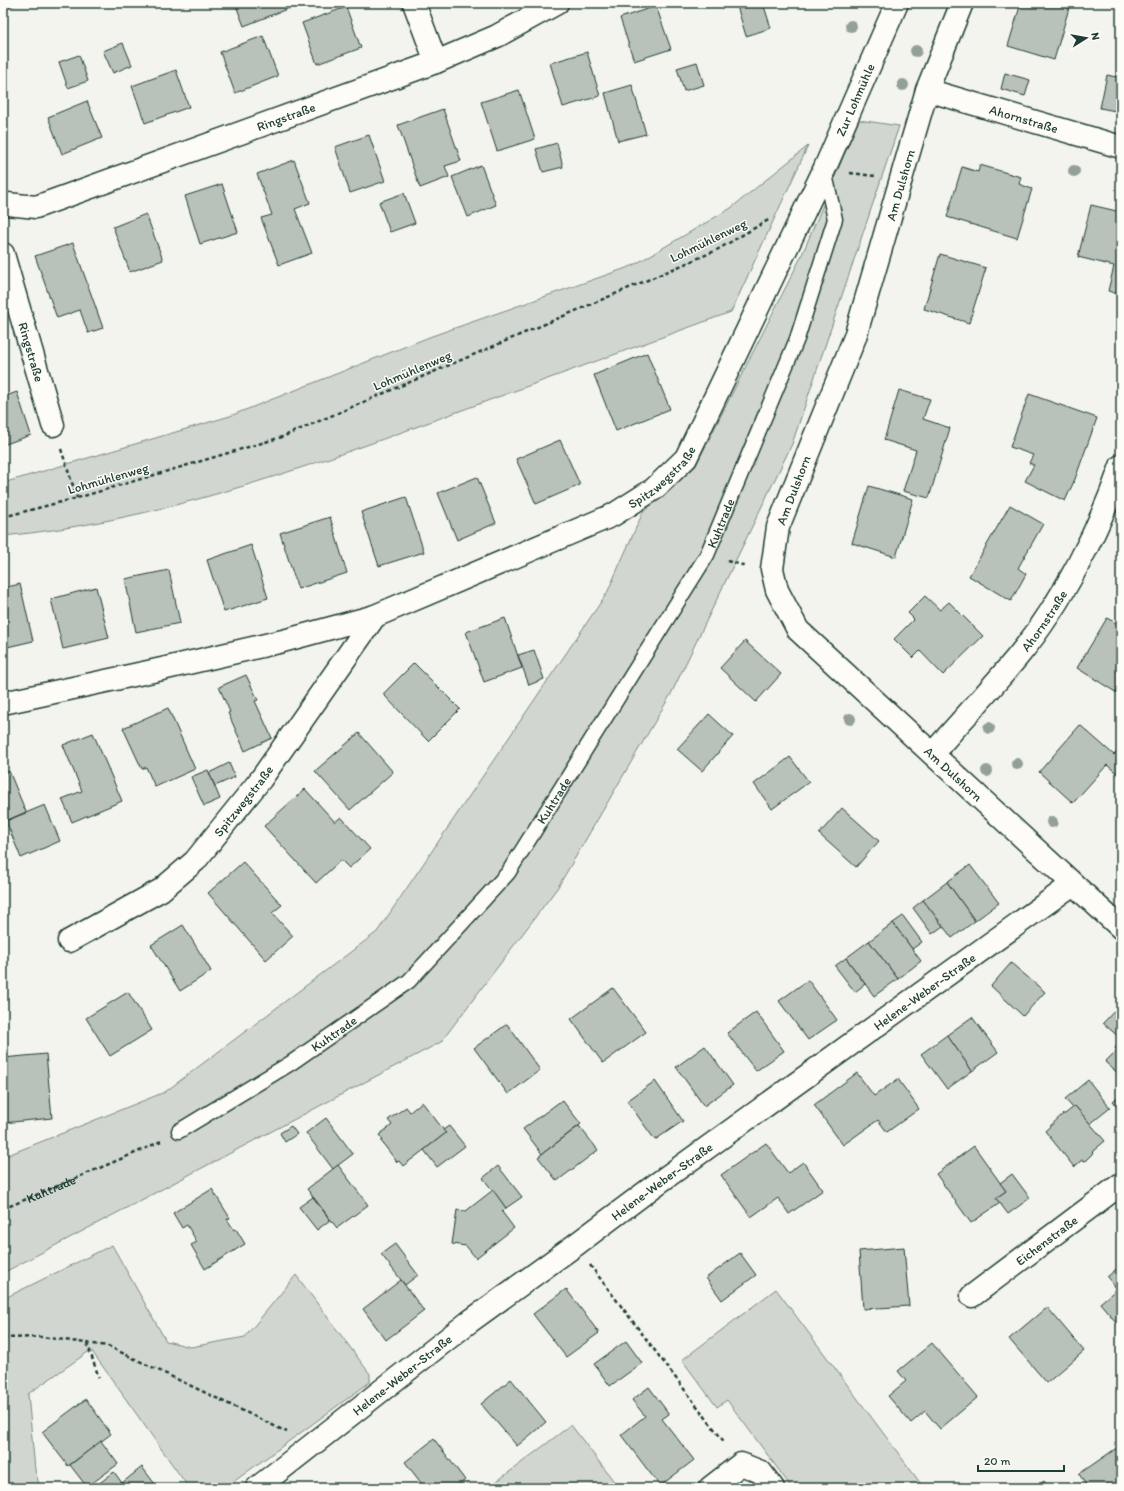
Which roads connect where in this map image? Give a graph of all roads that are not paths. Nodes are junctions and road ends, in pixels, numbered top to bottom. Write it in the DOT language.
graph roads {
  1 [pos="414,3"];
  2 [pos="557,3"];
  3 [pos="897,3"];
  4 [pos="962,3"];
  5 [pos="436,62"];
  6 [pos="928,90"];
  7 [pos="1121,147"];
  8 [pos="824,170"];
  9 [pos="810,196"];
  10 [pos="4,205"];
  11 [pos="3,254"];
  12 [pos="54,426"];
  13 [pos="1121,466"];
  14 [pos="375,616"];
  15 [pos="3,703"];
  16 [pos="933,753"];
  17 [pos="1073,884"];
  18 [pos="1121,928"];
  19 [pos="69,941"];
  20 [pos="179,1131"];
  21 [pos="1121,1184"];
  22 [pos="972,1296"];
  23 [pos="257,1488"];
  24 [pos="710,1488"];
  25 [pos="773,1488"];
  1 -- 5 [label="street"];
  2 -- 5 [label="street, Ringstraße"];
  3 -- 8 [label="street, Zur Lohmühle"];
  4 -- 6 [label="street, Am Dulshorn"];
  5 -- 10 [label="street, Ringstraße"];
  6 -- 7 [label="street, Ahornstraße"];
  6 -- 16 [label="street, Am Dulshorn"];
  8 -- 9 [label="street, Zur Lohmühle"];
  8 -- 20 [label="lane, Kuhtrade"];
  9 -- 14 [label="street, Spitzwegstraße"];
  11 -- 12 [label="street, Ringstraße"];
  13 -- 16 [label="street, Ahornstraße"];
  14 -- 15 [label="street, Spitzwegstraße"];
  14 -- 19 [label="street, Spitzwegstraße"];
  16 -- 17 [label="street, Am Dulshorn"];
  17 -- 18 [label="street, Am Dulshorn"];
  17 -- 23 [label="street, Helene-Weber-Straße"];
  21 -- 22 [label="street, Eichenstraße"];
  24 -- 25 [label="street"];
}
